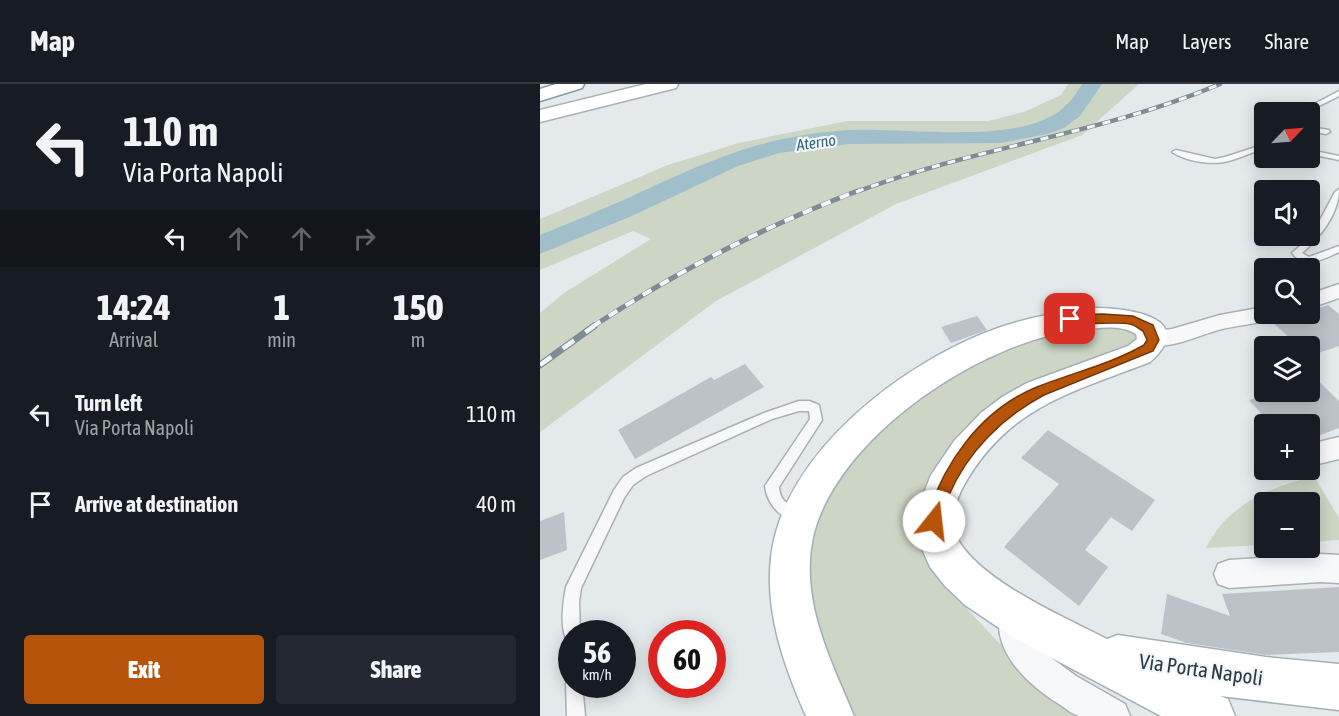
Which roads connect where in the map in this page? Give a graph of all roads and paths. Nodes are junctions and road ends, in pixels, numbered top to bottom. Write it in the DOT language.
graph roads {
  1 [pos="575,84"];
  2 [pos="669,84"];
  3 [pos="1339,93"];
  4 [pos="540,95"];
  5 [pos="1320,103"];
  6 [pos="540,116"];
  7 [pos="1320,131"];
  8 [pos="1326,132"];
  9 [pos="1254,149"];
  10 [pos="1176,152"];
  11 [pos="1320,154"];
  12 [pos="1339,158"];
  13 [pos="1339,192"];
  14 [pos="1339,249"];
  15 [pos="1339,291"];
  16 [pos="1320,298"];
  17 [pos="1254,316"];
  18 [pos="1153,338"];
  19 [pos="1339,448"];
  20 [pos="1320,453"];
  21 [pos="800,514"];
  22 [pos="1339,569"];
  23 [pos="1229,574"];
  24 [pos="1014,615"];
  25 [pos="572,620"];
  26 [pos="1066,642"];
  27 [pos="1339,687"];
  28 [pos="575,698"];
  29 [pos="576,716"];
  30 [pos="830,716"];
  31 [pos="1113,716"];
  32 [pos="1211,716"];
  1 -- 4 [label="main road"];
  2 -- 6 [label="main road"];
  3 -- 5 [label="lane"];
  7 -- 8 [label="lane"];
  9 -- 10 [label="lane"];
  11 -- 12 [label="lane"];
  13 -- 14 [label="lane"];
  15 -- 16 [label="street"];
  17 -- 18 [label="street"];
  18 -- 21 [label="main road"];
  18 -- 24 [label="main road, Via Porta Napoli"];
  19 -- 20 [label="street"];
  21 -- 25 [label="lane"];
  21 -- 30 [label="main road"];
  22 -- 23 [label="street"];
  24 -- 26 [label="main road, Via Porta Napoli"];
  24 -- 31 [label="street"];
  26 -- 27 [label="main road, Via Porta Napoli"];
  26 -- 32 [label="main road, Via Porta Napoli"];
  28 -- 29 [label="lane"];
}
